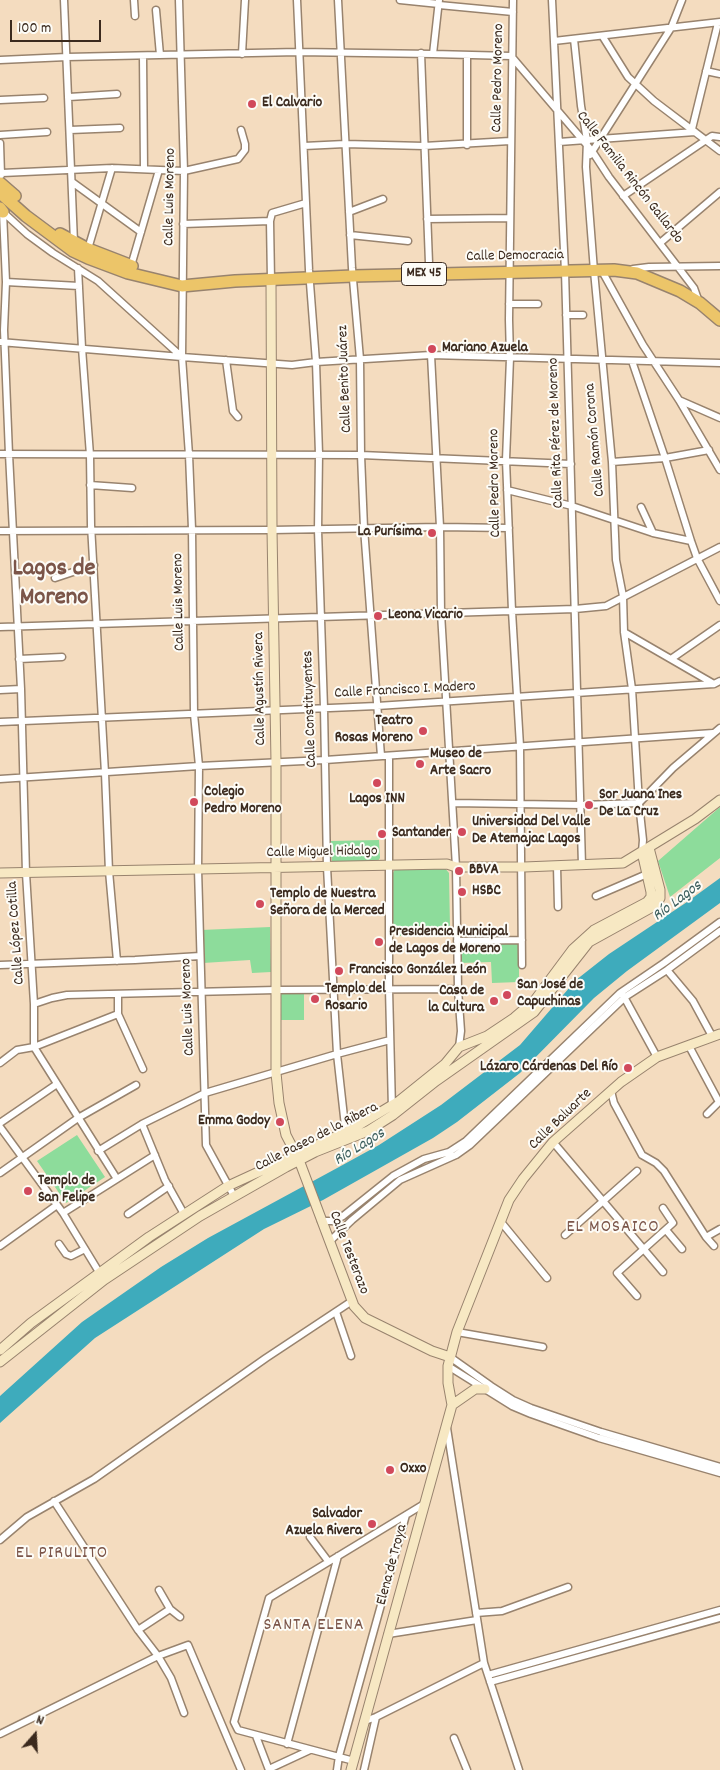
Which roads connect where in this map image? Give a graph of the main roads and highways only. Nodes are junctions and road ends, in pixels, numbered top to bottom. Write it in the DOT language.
graph roads {
  1 [pos="0,179"];
  2 [pos="0,193"];
  3 [pos="11,203"];
  4 [pos="182,282"];
  5 [pos="700,303"];
  6 [pos="720,320"];
  1 -- 3 [label="highway"];
  1 -- 4 [label="highway, Calle Democracia / MEX 45"];
  2 -- 3 [label="highway, Calle Democracia / MEX 45"];
  3 -- 4 [label="highway, Calle Democracia / MEX 45"];
  4 -- 5 [label="highway, Calle Democracia / MEX 45"];
  5 -- 6 [label="highway, Calle Familia Rincón Gallardo / MEX 45"];
}
